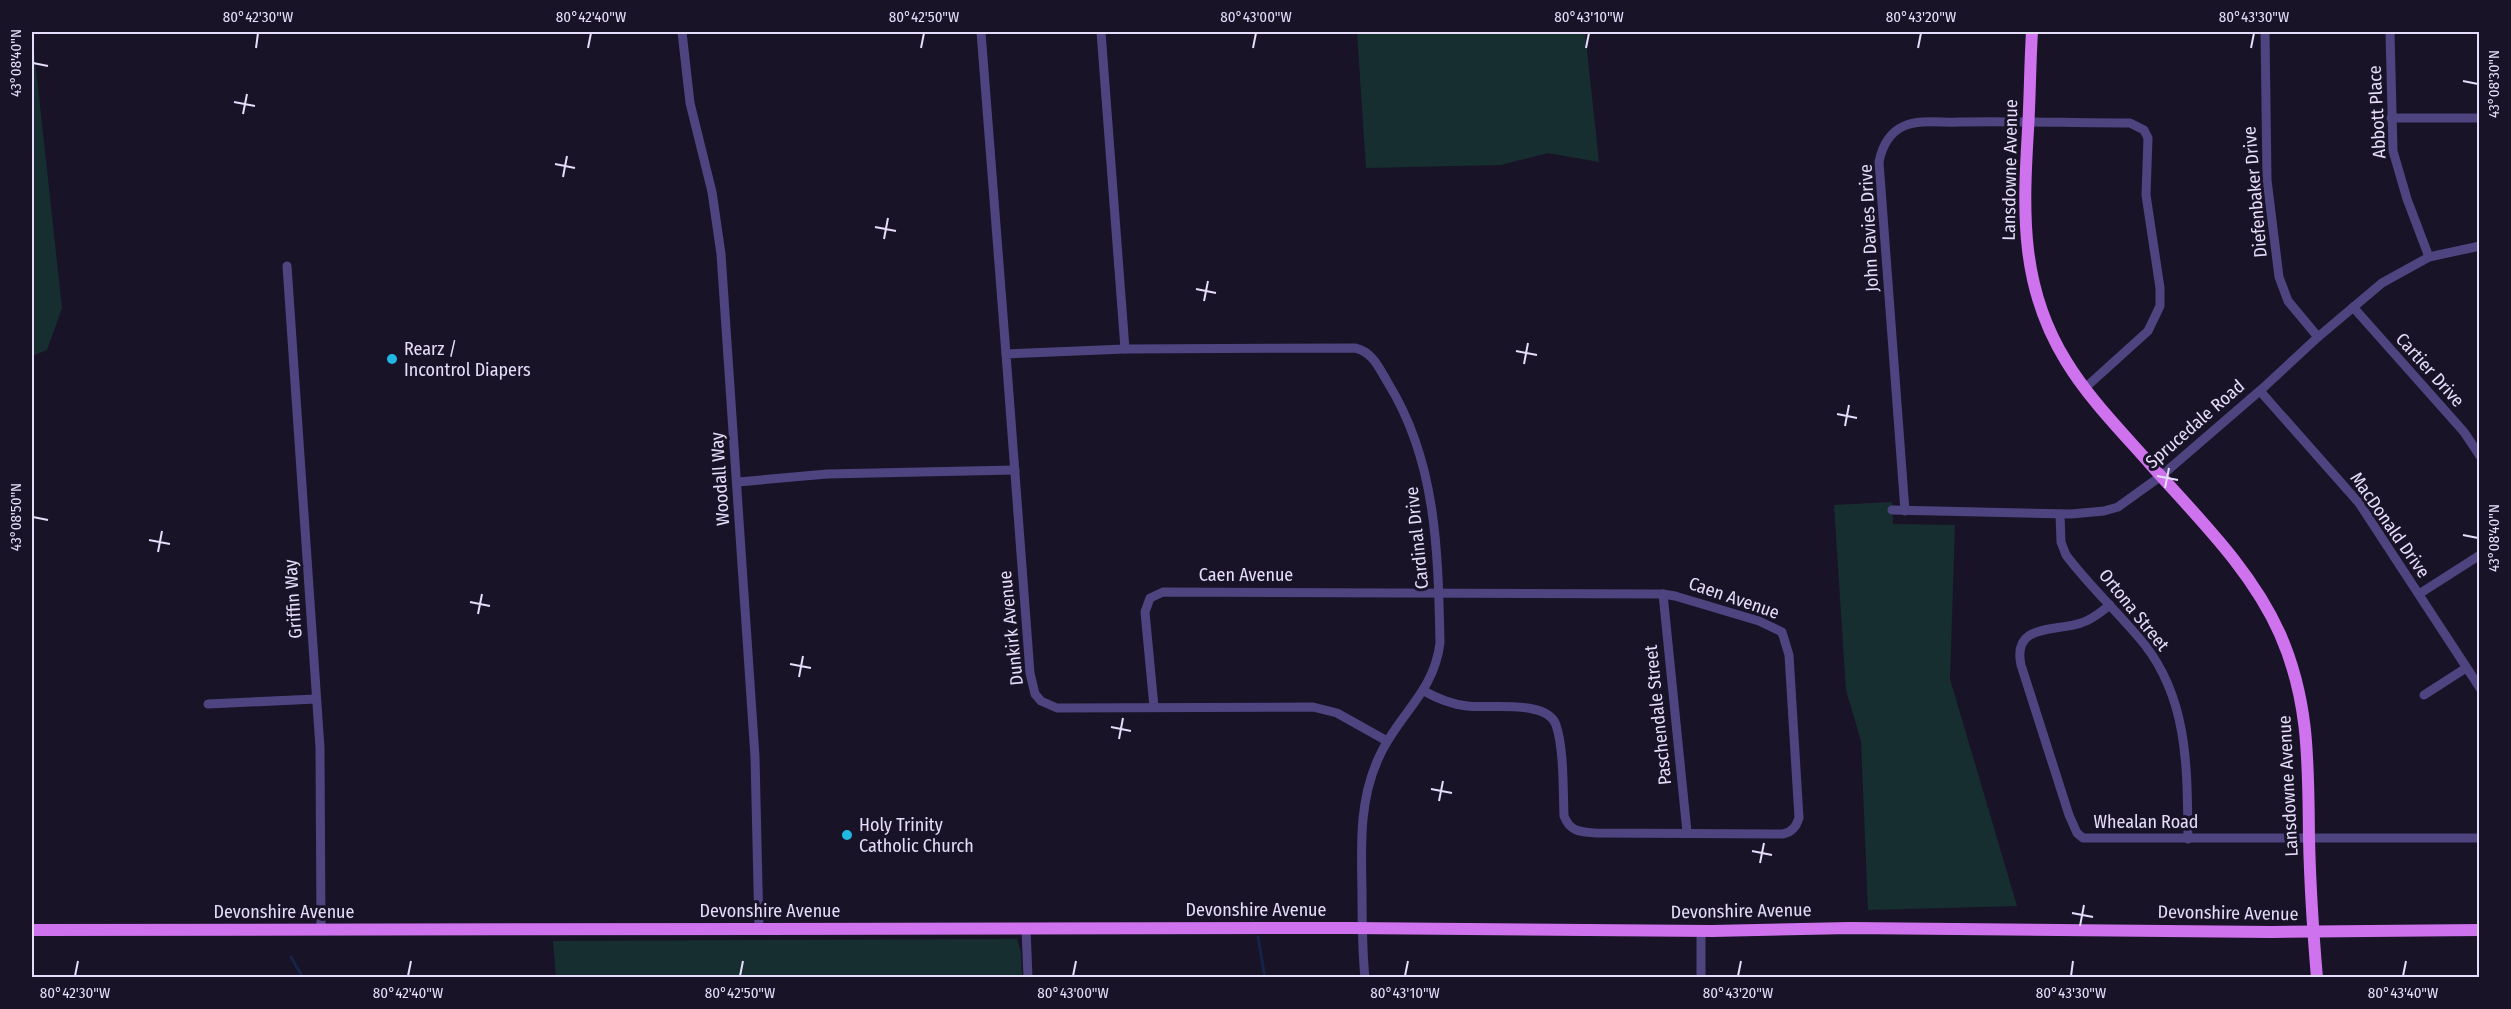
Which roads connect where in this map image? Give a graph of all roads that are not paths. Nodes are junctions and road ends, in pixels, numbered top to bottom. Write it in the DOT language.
graph roads {
  1 [pos="682,32"];
  2 [pos="981,32"];
  3 [pos="1101,32"];
  4 [pos="2032,32"];
  5 [pos="2265,32"];
  6 [pos="2390,32"];
  7 [pos="2391,118"];
  8 [pos="2480,118"];
  9 [pos="2028,122"];
  10 [pos="2480,246"];
  11 [pos="2429,257"];
  12 [pos="287,266"];
  13 [pos="2353,308"];
  14 [pos="2318,337"];
  15 [pos="1125,349"];
  16 [pos="1006,354"];
  17 [pos="2085,388"];
  18 [pos="2260,391"];
  19 [pos="2480,456"];
  20 [pos="1015,470"];
  21 [pos="2161,476"];
  22 [pos="738,482"];
  23 [pos="1892,510"];
  24 [pos="1905,511"];
  25 [pos="2060,514"];
  26 [pos="2480,555"];
  27 [pos="1439,592"];
  28 [pos="1663,594"];
  29 [pos="2419,594"];
  30 [pos="2110,605"];
  31 [pos="2466,668"];
  32 [pos="2480,687"];
  33 [pos="1424,691"];
  34 [pos="2424,695"];
  35 [pos="316,699"];
  36 [pos="208,704"];
  37 [pos="1154,707"];
  38 [pos="1387,741"];
  39 [pos="1687,832"];
  40 [pos="2309,838"];
  41 [pos="2480,838"];
  42 [pos="2188,839"];
  43 [pos="1363,928"];
  44 [pos="759,929"];
  45 [pos="1026,929"];
  46 [pos="32,930"];
  47 [pos="321,930"];
  48 [pos="2480,930"];
  49 [pos="1701,931"];
  50 [pos="2313,933"];
  51 [pos="1028,978"];
  52 [pos="1365,978"];
  53 [pos="1701,978"];
  54 [pos="2317,978"];
  1 -- 22 [label="street, Woodall Way"];
  2 -- 16 [label="street"];
  3 -- 15 [label="street"];
  4 -- 9 [label="main road, Lansdowne Avenue"];
  5 -- 14 [label="street, Diefenbaker Drive"];
  6 -- 7 [label="street, Abbott Place"];
  7 -- 8 [label="street"];
  7 -- 11 [label="street, Abbott Place"];
  9 -- 17 [label="main road, Lansdowne Avenue"];
  9 -- 17 [label="street, John Davies Drive"];
  9 -- 24 [label="street, John Davies Drive"];
  10 -- 11 [label="street, Sprucedale Road"];
  11 -- 13 [label="street, Sprucedale Road"];
  12 -- 35 [label="street, Griffin Way"];
  13 -- 14 [label="street, Sprucedale Road"];
  13 -- 19 [label="street, Cartier Drive"];
  14 -- 18 [label="street, Sprucedale Road"];
  15 -- 16 [label="street, Cardinal Drive"];
  15 -- 27 [label="street, Cardinal Drive"];
  16 -- 20 [label="street"];
  17 -- 21 [label="main road, Lansdowne Avenue"];
  18 -- 21 [label="street, Sprucedale Road"];
  18 -- 29 [label="street, MacDonald Drive"];
  20 -- 22 [label="street"];
  20 -- 37 [label="street, Dunkirk Avenue"];
  21 -- 25 [label="street, Sprucedale Road"];
  21 -- 40 [label="main road, Lansdowne Avenue"];
  22 -- 44 [label="street, Woodall Way"];
  23 -- 24 [label="street, Sprucedale Road"];
  24 -- 25 [label="street, Sprucedale Road"];
  25 -- 30 [label="street, Ortona Street"];
  26 -- 29 [label="street"];
  27 -- 28 [label="street, Caen Avenue"];
  27 -- 33 [label="street, Cardinal Drive"];
  27 -- 37 [label="street, Caen Avenue"];
  28 -- 39 [label="street, Paschendale Street"];
  28 -- 39 [label="street, Caen Avenue"];
  29 -- 31 [label="street, MacDonald Drive"];
  30 -- 42 [label="street, Ortona Street"];
  30 -- 42 [label="street, Whealan Road"];
  31 -- 32 [label="street, MacDonald Drive"];
  31 -- 34 [label="street"];
  33 -- 38 [label="street, Cardinal Drive"];
  33 -- 39 [label="street, Caen Avenue"];
  35 -- 36 [label="street"];
  35 -- 47 [label="street, Griffin Way"];
  37 -- 38 [label="street, Dunkirk Avenue"];
  38 -- 43 [label="street, Cardinal Drive"];
  40 -- 41 [label="street, Whealan Road"];
  40 -- 42 [label="street, Whealan Road"];
  40 -- 50 [label="main road, Lansdowne Avenue"];
  43 -- 45 [label="main road, Devonshire Avenue"];
  43 -- 49 [label="main road, Devonshire Avenue"];
  43 -- 52 [label="street, Cardinal Drive"];
  44 -- 45 [label="main road, Devonshire Avenue"];
  44 -- 47 [label="main road, Devonshire Avenue"];
  45 -- 51 [label="street"];
  46 -- 47 [label="main road, Devonshire Avenue"];
  48 -- 50 [label="main road, Devonshire Avenue"];
  49 -- 50 [label="main road, Devonshire Avenue"];
  49 -- 53 [label="street"];
  50 -- 54 [label="main road, Lansdowne Avenue"];
}
